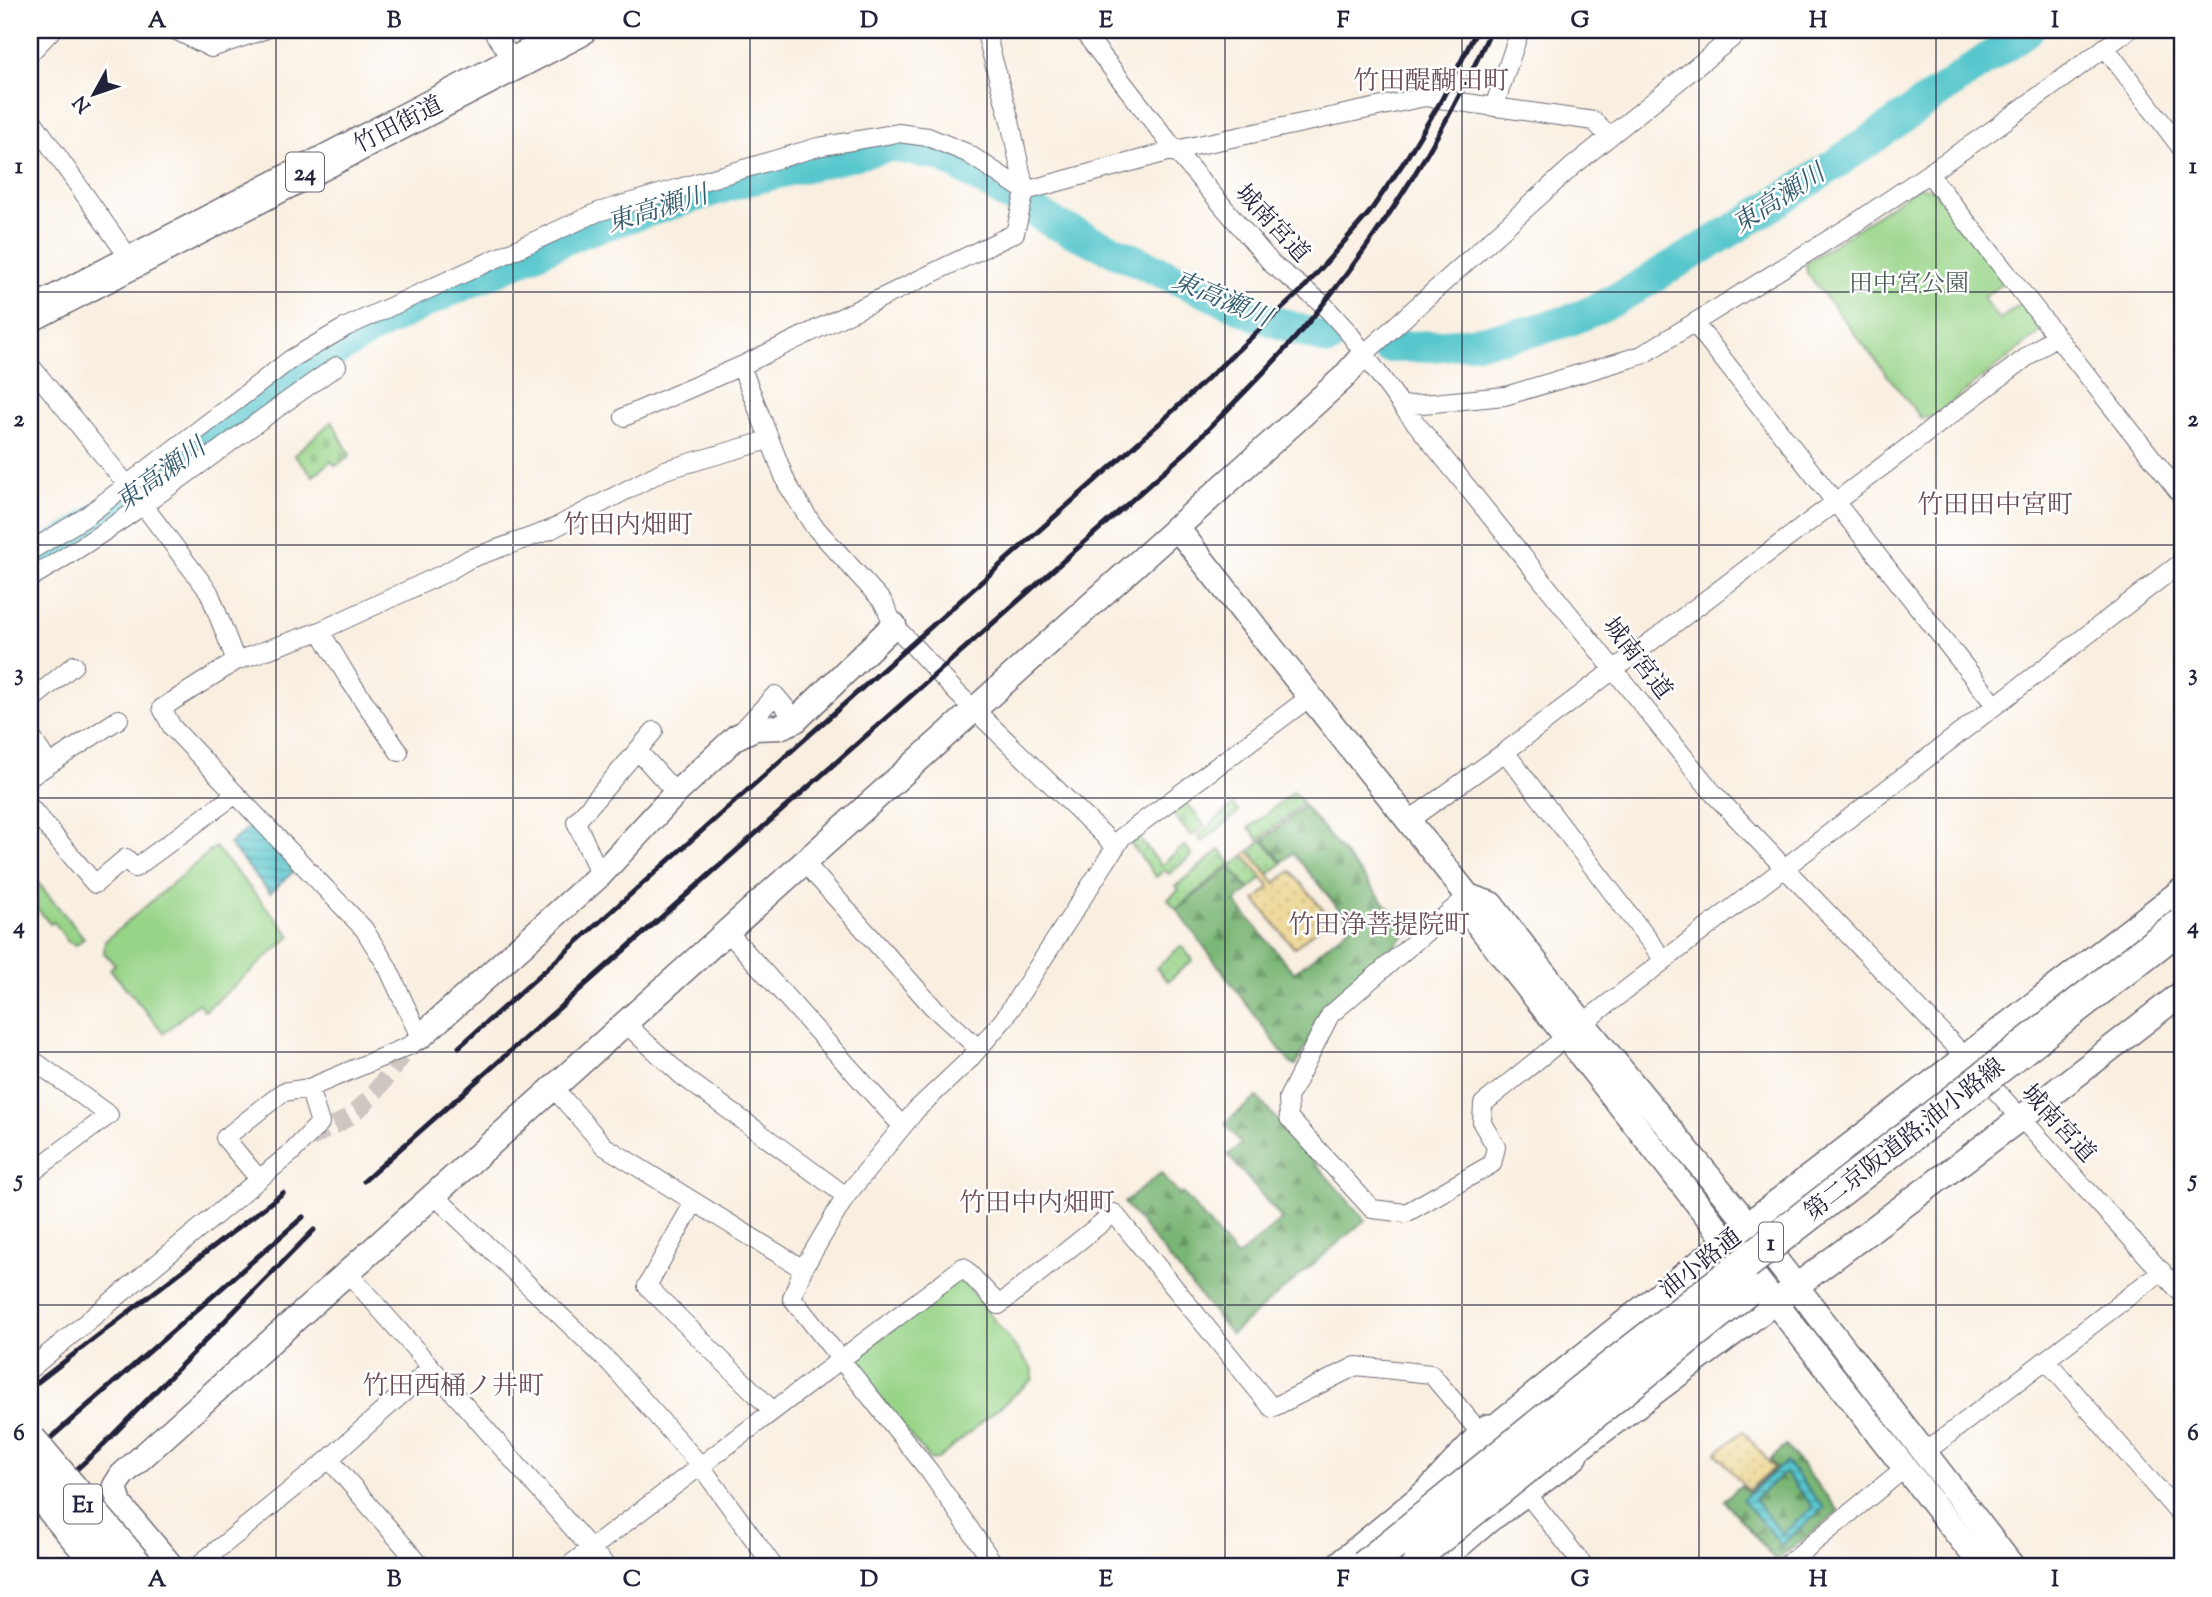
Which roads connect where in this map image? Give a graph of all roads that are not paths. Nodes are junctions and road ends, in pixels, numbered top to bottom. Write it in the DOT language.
graph roads {
  1 [pos="52,30"];
  2 [pos="175,30"];
  3 [pos="264,30"];
  4 [pos="492,30"];
  5 [pos="579,30"];
  6 [pos="985,30"];
  7 [pos="1521,30"];
  8 [pos="1742,30"];
  9 [pos="2129,30"];
  10 [pos="1092,33"];
  11 [pos="2105,47"];
  12 [pos="30,53"];
  13 [pos="515,63"];
  14 [pos="1494,107"];
  15 [pos="30,117"];
  16 [pos="1609,137"];
  17 [pos="2182,149"];
  18 [pos="1175,150"];
  19 [pos="1929,174"];
  20 [pos="1025,193"];
  21 [pos="132,262"];
  22 [pos="30,315"];
  23 [pos="1696,325"];
  24 [pos="2056,335"];
  25 [pos="1363,355"];
  26 [pos="30,365"];
  27 [pos="337,366"];
  28 [pos="741,366"];
  29 [pos="1402,406"];
  30 [pos="624,417"];
  31 [pos="769,440"];
  32 [pos="135,495"];
  33 [pos="2182,496"];
  34 [pos="1834,500"];
  35 [pos="1176,527"];
  36 [pos="30,551"];
  37 [pos="2182,562"];
  38 [pos="30,579"];
  39 [pos="894,625"];
  40 [pos="320,631"];
  41 [pos="236,661"];
  42 [pos="74,665"];
  43 [pos="1615,668"];
  44 [pos="1310,697"];
  45 [pos="30,701"];
  46 [pos="1995,705"];
  47 [pos="974,709"];
  48 [pos="119,719"];
  49 [pos="654,731"];
  50 [pos="30,735"];
  51 [pos="638,751"];
  52 [pos="399,752"];
  53 [pos="1505,752"];
  54 [pos="49,764"];
  55 [pos="30,777"];
  56 [pos="676,793"];
  57 [pos="236,794"];
  58 [pos="30,807"];
  59 [pos="1408,821"];
  60 [pos="1116,847"];
  61 [pos="804,862"];
  62 [pos="1784,868"];
  63 [pos="600,875"];
  64 [pos="2182,890"];
  65 [pos="1468,896"];
  66 [pos="2182,924"];
  67 [pos="727,931"];
  68 [pos="2182,952"];
  69 [pos="1664,960"];
  70 [pos="2182,993"];
  71 [pos="625,1023"];
  72 [pos="1574,1030"];
  73 [pos="415,1041"];
  74 [pos="978,1048"];
  75 [pos="1966,1058"];
  76 [pos="30,1069"];
  77 [pos="553,1087"];
  78 [pos="309,1088"];
  79 [pos="2021,1118"];
  80 [pos="902,1126"];
  81 [pos="30,1174"];
  82 [pos="259,1179"];
  83 [pos="435,1196"];
  84 [pos="846,1196"];
  85 [pos="694,1202"];
  86 [pos="1748,1224"];
  87 [pos="1726,1241"];
  88 [pos="803,1269"];
  89 [pos="2162,1271"];
  90 [pos="349,1274"];
  91 [pos="1795,1285"];
  92 [pos="2182,1294"];
  93 [pos="1774,1300"];
  94 [pos="842,1360"];
  95 [pos="2047,1361"];
  96 [pos="30,1368"];
  97 [pos="430,1369"];
  98 [pos="773,1411"];
  99 [pos="1486,1434"];
  100 [pos="30,1441"];
  101 [pos="1572,1454"];
  102 [pos="329,1459"];
  103 [pos="1915,1460"];
  104 [pos="700,1465"];
  105 [pos="30,1481"];
  106 [pos="1524,1490"];
  107 [pos="2182,1517"];
  108 [pos="133,1522"];
  109 [pos="591,1549"];
  110 [pos="75,1567"];
  111 [pos="103,1567"];
  112 [pos="137,1567"];
  113 [pos="172,1567"];
  114 [pos="196,1567"];
  115 [pos="422,1567"];
  116 [pos="567,1567"];
  117 [pos="607,1567"];
  118 [pos="775,1567"];
  119 [pos="996,1567"];
  120 [pos="1324,1567"];
  121 [pos="1342,1567"];
  122 [pos="1365,1567"];
  123 [pos="1401,1567"];
  124 [pos="1422,1567"];
  125 [pos="1434,1567"];
  126 [pos="1585,1567"];
  127 [pos="1784,1567"];
  128 [pos="1983,1567"];
  129 [pos="2013,1567"];
  1 -- 12 [label="street"];
  2 -- 3 [label="street"];
  4 -- 13 [label="street"];
  5 -- 13 [label="highway, 竹田街道 / 24"];
  6 -- 20 [label="street"];
  7 -- 14 [label="street"];
  8 -- 16 [label="street"];
  9 -- 11 [label="street"];
  10 -- 18 [label="street, 城南宮道"];
  11 -- 17 [label="street"];
  11 -- 19 [label="street"];
  13 -- 21 [label="highway, 竹田街道 / 24"];
  14 -- 16 [label="street"];
  14 -- 18 [label="street"];
  15 -- 21 [label="street"];
  16 -- 25 [label="street"];
  18 -- 20 [label="street"];
  18 -- 25 [label="street, 城南宮道"];
  19 -- 23 [label="street"];
  19 -- 24 [label="street"];
  20 -- 28 [label="street"];
  20 -- 32 [label="street"];
  21 -- 22 [label="highway, 竹田街道 / 24"];
  23 -- 29 [label="street"];
  23 -- 34 [label="street"];
  24 -- 33 [label="street"];
  24 -- 34 [label="street"];
  25 -- 29 [label="street, 城南宮道"];
  25 -- 35 [label="street"];
  26 -- 32 [label="street"];
  27 -- 32 [label="street"];
  28 -- 30 [label="street"];
  28 -- 31 [label="street"];
  29 -- 43 [label="street, 城南宮道"];
  31 -- 39 [label="street"];
  31 -- 40 [label="street"];
  32 -- 36 [label="street"];
  32 -- 38 [label="street"];
  32 -- 41 [label="street"];
  34 -- 43 [label="street"];
  34 -- 46 [label="street"];
  35 -- 44 [label="street"];
  35 -- 47 [label="street"];
  37 -- 46 [label="street"];
  39 -- 47 [label="street"];
  39 -- 56 [label="street"];
  40 -- 41 [label="street"];
  40 -- 52 [label="street"];
  41 -- 57 [label="street"];
  42 -- 45 [label="street"];
  43 -- 53 [label="street"];
  43 -- 62 [label="street, 城南宮道"];
  44 -- 59 [label="street"];
  44 -- 60 [label="street"];
  46 -- 62 [label="street"];
  47 -- 60 [label="street"];
  47 -- 61 [label="street"];
  48 -- 54 [label="street"];
  49 -- 51 [label="street"];
  50 -- 54 [label="street"];
  51 -- 56 [label="street"];
  51 -- 63 [label="street"];
  53 -- 59 [label="street"];
  53 -- 69 [label="street"];
  54 -- 55 [label="street"];
  56 -- 63 [label="street"];
  57 -- 58 [label="street"];
  57 -- 73 [label="street"];
  59 -- 65 [label="street"];
  60 -- 74 [label="street"];
  61 -- 67 [label="street"];
  61 -- 74 [label="street"];
  62 -- 69 [label="street"];
  62 -- 75 [label="street, 城南宮道"];
  63 -- 73 [label="street"];
  64 -- 75 [label="street, 油小路通"];
  65 -- 72 [label="street"];
  65 -- 72 [label="street"];
  66 -- 122 [label="highway, 第二京阪道路;油小路線 / 1, bridge"];
  67 -- 71 [label="street"];
  67 -- 80 [label="street"];
  68 -- 123 [label="highway, 第二京阪道路;油小路線 / 1, bridge"];
  69 -- 72 [label="street"];
  70 -- 79 [label="street"];
  71 -- 77 [label="street"];
  71 -- 84 [label="street"];
  72 -- 86 [label="street"];
  72 -- 87 [label="street"];
  73 -- 78 [label="street"];
  74 -- 80 [label="street"];
  75 -- 79 [label="street, 城南宮道"];
  75 -- 86 [label="street, 油小路通"];
  76 -- 81 [label="street"];
  77 -- 83 [label="street"];
  77 -- 85 [label="street"];
  78 -- 82 [label="street"];
  78 -- 82 [label="street"];
  79 -- 89 [label="street, 城南宮道"];
  79 -- 91 [label="street"];
  80 -- 84 [label="street"];
  82 -- 96 [label="street"];
  83 -- 90 [label="street"];
  83 -- 104 [label="street"];
  84 -- 88 [label="street"];
  85 -- 88 [label="street"];
  85 -- 98 [label="street"];
  86 -- 87 [label="street, 油小路通"];
  86 -- 91 [label="street"];
  87 -- 93 [label="street"];
  87 -- 99 [label="street, 油小路通"];
  88 -- 94 [label="street"];
  89 -- 92 [label="street, 城南宮道"];
  89 -- 95 [label="street"];
  90 -- 97 [label="street"];
  90 -- 108 [label="street"];
  91 -- 93 [label="street"];
  91 -- 103 [label="street"];
  93 -- 101 [label="street"];
  93 -- 103 [label="street"];
  94 -- 98 [label="street"];
  94 -- 99 [label="street"];
  94 -- 119 [label="street"];
  95 -- 103 [label="street"];
  95 -- 107 [label="street"];
  97 -- 102 [label="street"];
  97 -- 109 [label="street"];
  98 -- 104 [label="street"];
  99 -- 120 [label="street, 油小路通"];
  99 -- 121 [label="highway"];
  100 -- 112 [label="highway, E1, bridge"];
  101 -- 106 [label="street"];
  101 -- 124 [label="highway"];
  102 -- 114 [label="street"];
  102 -- 115 [label="street"];
  103 -- 127 [label="street"];
  103 -- 128 [label="street"];
  103 -- 129 [label="street"];
  104 -- 109 [label="street"];
  104 -- 118 [label="street"];
  105 -- 111 [label="highway, E1, bridge"];
  106 -- 125 [label="street"];
  106 -- 126 [label="street"];
  108 -- 110 [label="street"];
  108 -- 113 [label="street"];
  109 -- 116 [label="street"];
  109 -- 117 [label="street"];
}
